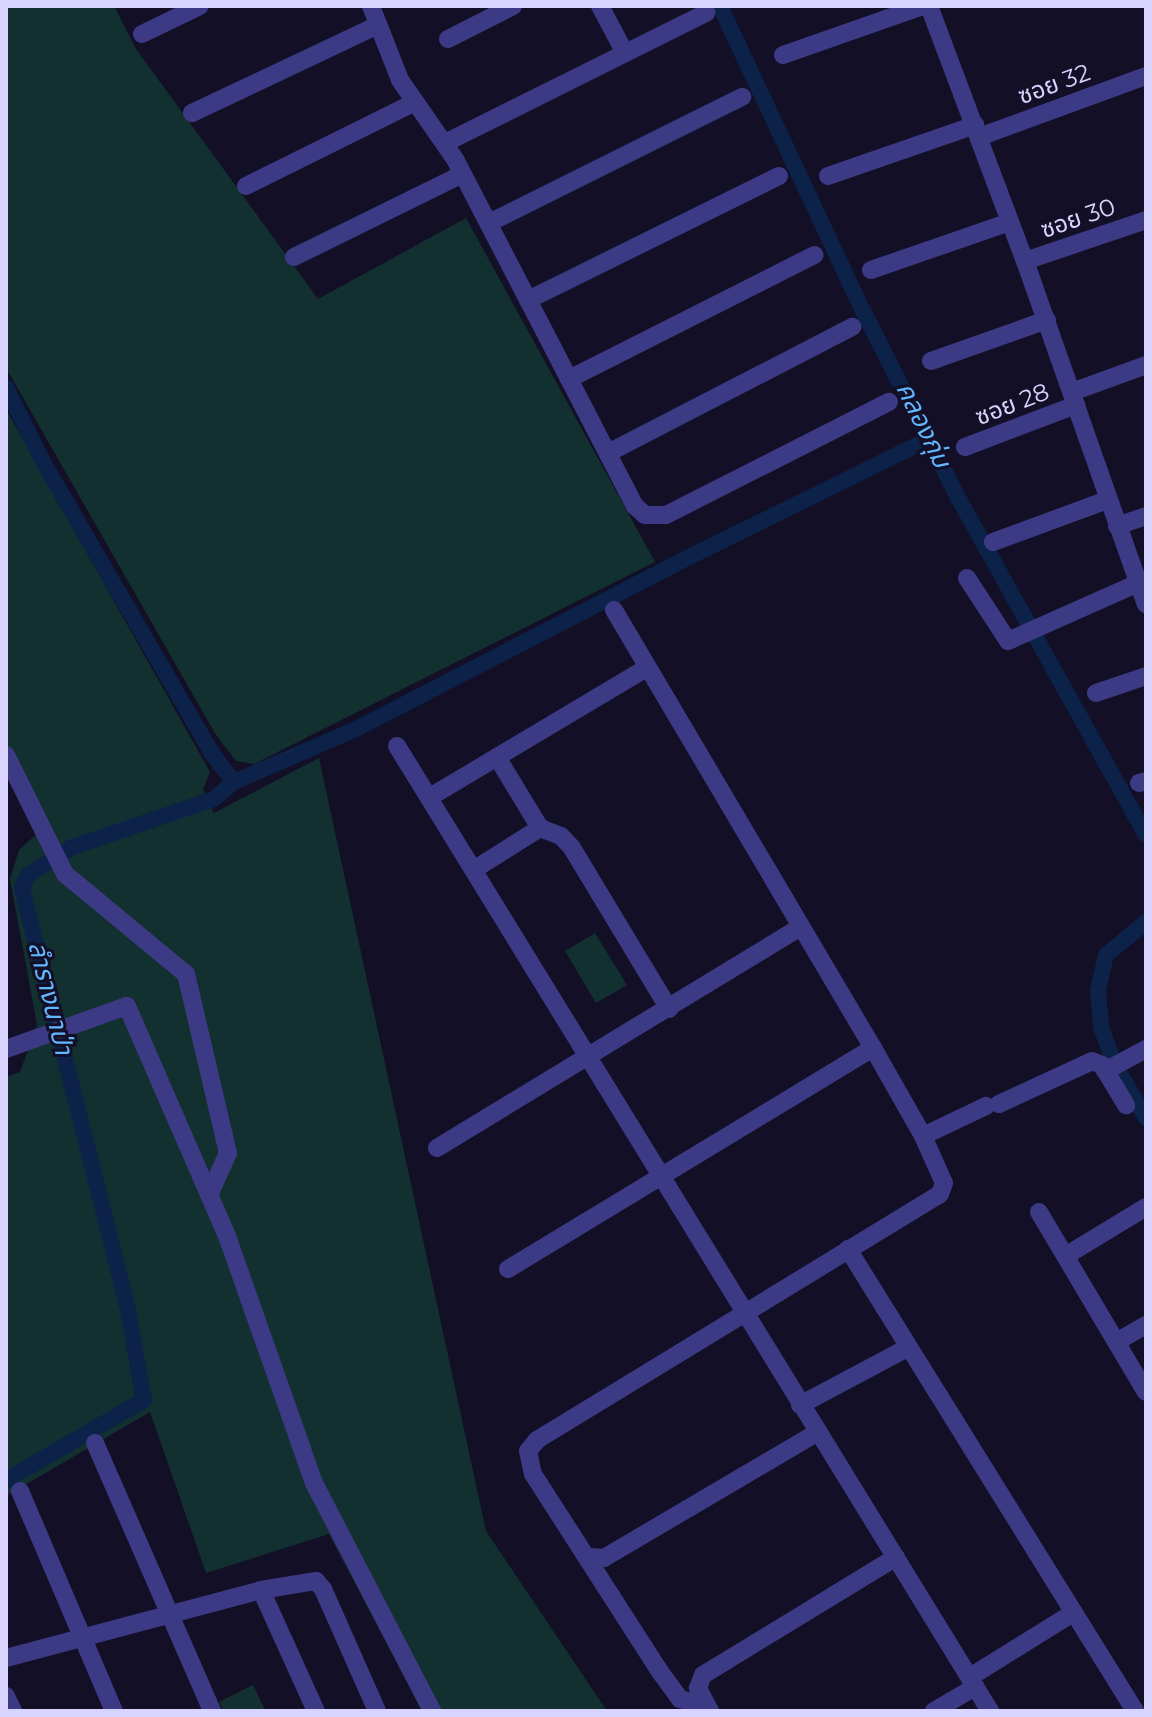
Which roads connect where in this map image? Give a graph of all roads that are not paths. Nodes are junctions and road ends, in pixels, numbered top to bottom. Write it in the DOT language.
graph roads {
  1 [pos="200,6"];
  2 [pos="371,6"];
  3 [pos="513,6"];
  4 [pos="600,6"];
  5 [pos="926,6"];
  6 [pos="706,13"];
  7 [pos="378,25"];
  8 [pos="142,34"];
  9 [pos="448,39"];
  10 [pos="625,53"];
  11 [pos="783,55"];
  12 [pos="1146,76"];
  13 [pos="742,97"];
  14 [pos="415,102"];
  15 [pos="192,113"];
  16 [pos="977,131"];
  17 [pos="445,143"];
  18 [pos="463,174"];
  19 [pos="779,176"];
  20 [pos="828,176"];
  21 [pos="246,186"];
  22 [pos="1146,220"];
  23 [pos="1010,222"];
  24 [pos="489,223"];
  25 [pos="814,255"];
  26 [pos="294,257"];
  27 [pos="1025,261"];
  28 [pos="871,270"];
  29 [pos="528,300"];
  30 [pos="1047,320"];
  31 [pos="852,327"];
  32 [pos="931,361"];
  33 [pos="1146,365"];
  34 [pos="569,379"];
  35 [pos="1074,398"];
  36 [pos="889,402"];
  37 [pos="965,447"];
  38 [pos="608,453"];
  39 [pos="1107,500"];
  40 [pos="1146,516"];
  41 [pos="1117,526"];
  42 [pos="993,542"];
  43 [pos="967,578"];
  44 [pos="1138,583"];
  45 [pos="1146,604"];
  46 [pos="614,610"];
  47 [pos="646,668"];
  48 [pos="1146,676"];
  49 [pos="1096,693"];
  50 [pos="397,746"];
  51 [pos="6,755"];
  52 [pos="497,757"];
  53 [pos="430,797"];
  54 [pos="540,828"];
  55 [pos="475,869"];
  56 [pos="800,927"];
  57 [pos="669,1009"];
  58 [pos="873,1048"];
  59 [pos="6,1049"];
  60 [pos="1146,1049"];
  61 [pos="589,1059"];
  62 [pos="1111,1068"];
  63 [pos="1126,1105"];
  64 [pos="923,1136"];
  65 [pos="437,1148"];
  66 [pos="661,1177"];
  67 [pos="209,1195"];
  68 [pos="1146,1207"];
  69 [pos="1039,1212"];
  70 [pos="848,1249"];
  71 [pos="1067,1255"];
  72 [pos="508,1269"];
  73 [pos="744,1312"];
  74 [pos="1146,1325"];
  75 [pos="1118,1341"];
  76 [pos="909,1347"];
  77 [pos="1146,1392"];
  78 [pos="800,1405"];
  79 [pos="816,1433"];
  80 [pos="95,1443"];
  81 [pos="20,1491"];
  82 [pos="590,1557"];
  83 [pos="896,1557"];
  84 [pos="261,1590"];
  85 [pos="1073,1613"];
  86 [pos="170,1614"];
  87 [pos="82,1640"];
  88 [pos="6,1658"];
  89 [pos="972,1682"];
  90 [pos="6,1696"];
  91 [pos="706,1704"];
  92 [pos="13,1711"];
  93 [pos="114,1711"];
  94 [pos="212,1711"];
  95 [pos="316,1711"];
  96 [pos="377,1711"];
  97 [pos="432,1711"];
  98 [pos="934,1711"];
  99 [pos="990,1711"];
  100 [pos="1135,1711"];
  1 -- 8 [label="street"];
  2 -- 7 [label="street"];
  3 -- 9 [label="street"];
  4 -- 10 [label="street"];
  5 -- 11 [label="street"];
  5 -- 16 [label="street"];
  6 -- 10 [label="street"];
  7 -- 14 [label="street"];
  7 -- 15 [label="street"];
  10 -- 17 [label="street"];
  12 -- 16 [label="street, ซอย 32"];
  13 -- 24 [label="street"];
  14 -- 17 [label="street"];
  14 -- 21 [label="street"];
  16 -- 20 [label="street, ซอย 32"];
  16 -- 23 [label="street"];
  17 -- 18 [label="street"];
  18 -- 24 [label="street"];
  18 -- 26 [label="street"];
  19 -- 29 [label="street"];
  22 -- 27 [label="street, ซอย 30"];
  23 -- 27 [label="street"];
  23 -- 28 [label="street"];
  24 -- 29 [label="street"];
  25 -- 34 [label="street"];
  27 -- 30 [label="street"];
  29 -- 34 [label="street"];
  30 -- 32 [label="street"];
  30 -- 35 [label="street"];
  31 -- 38 [label="street"];
  33 -- 35 [label="street, ซอย 28"];
  34 -- 38 [label="street"];
  35 -- 37 [label="street, ซอย 28"];
  35 -- 39 [label="street"];
  36 -- 38 [label="street"];
  39 -- 41 [label="street"];
  39 -- 42 [label="street"];
  40 -- 41 [label="street"];
  41 -- 44 [label="street"];
  43 -- 44 [label="street"];
  44 -- 45 [label="street"];
  46 -- 47 [label="street"];
  47 -- 52 [label="street"];
  47 -- 56 [label="street"];
  48 -- 49 [label="street"];
  50 -- 53 [label="street"];
  51 -- 67 [label="street"];
  52 -- 53 [label="street"];
  52 -- 54 [label="street"];
  53 -- 55 [label="street"];
  54 -- 55 [label="street"];
  54 -- 57 [label="street"];
  55 -- 61 [label="street"];
  56 -- 57 [label="street"];
  56 -- 58 [label="street"];
  57 -- 61 [label="street"];
  58 -- 64 [label="street"];
  58 -- 66 [label="street"];
  59 -- 67 [label="street"];
  60 -- 62 [label="street"];
  61 -- 65 [label="street"];
  61 -- 66 [label="street"];
  62 -- 63 [label="street"];
  62 -- 64 [label="street"];
  64 -- 70 [label="street"];
  66 -- 72 [label="street"];
  66 -- 73 [label="street"];
  67 -- 97 [label="street"];
  68 -- 71 [label="street"];
  69 -- 71 [label="street"];
  70 -- 73 [label="street"];
  70 -- 76 [label="street"];
  71 -- 75 [label="street"];
  73 -- 78 [label="street"];
  73 -- 82 [label="street"];
  74 -- 75 [label="street"];
  75 -- 77 [label="street"];
  76 -- 78 [label="street"];
  76 -- 85 [label="street"];
  78 -- 79 [label="street"];
  79 -- 82 [label="street"];
  79 -- 83 [label="street"];
  80 -- 86 [label="street"];
  81 -- 87 [label="street"];
  82 -- 91 [label="street"];
  83 -- 89 [label="street"];
  83 -- 91 [label="street"];
  84 -- 86 [label="street"];
  84 -- 95 [label="street"];
  84 -- 96 [label="street"];
  85 -- 89 [label="street"];
  85 -- 100 [label="street"];
  86 -- 87 [label="street"];
  86 -- 94 [label="street"];
  87 -- 88 [label="street"];
  87 -- 93 [label="street"];
  89 -- 98 [label="street"];
  89 -- 99 [label="street"];
  90 -- 92 [label="street"];
}
